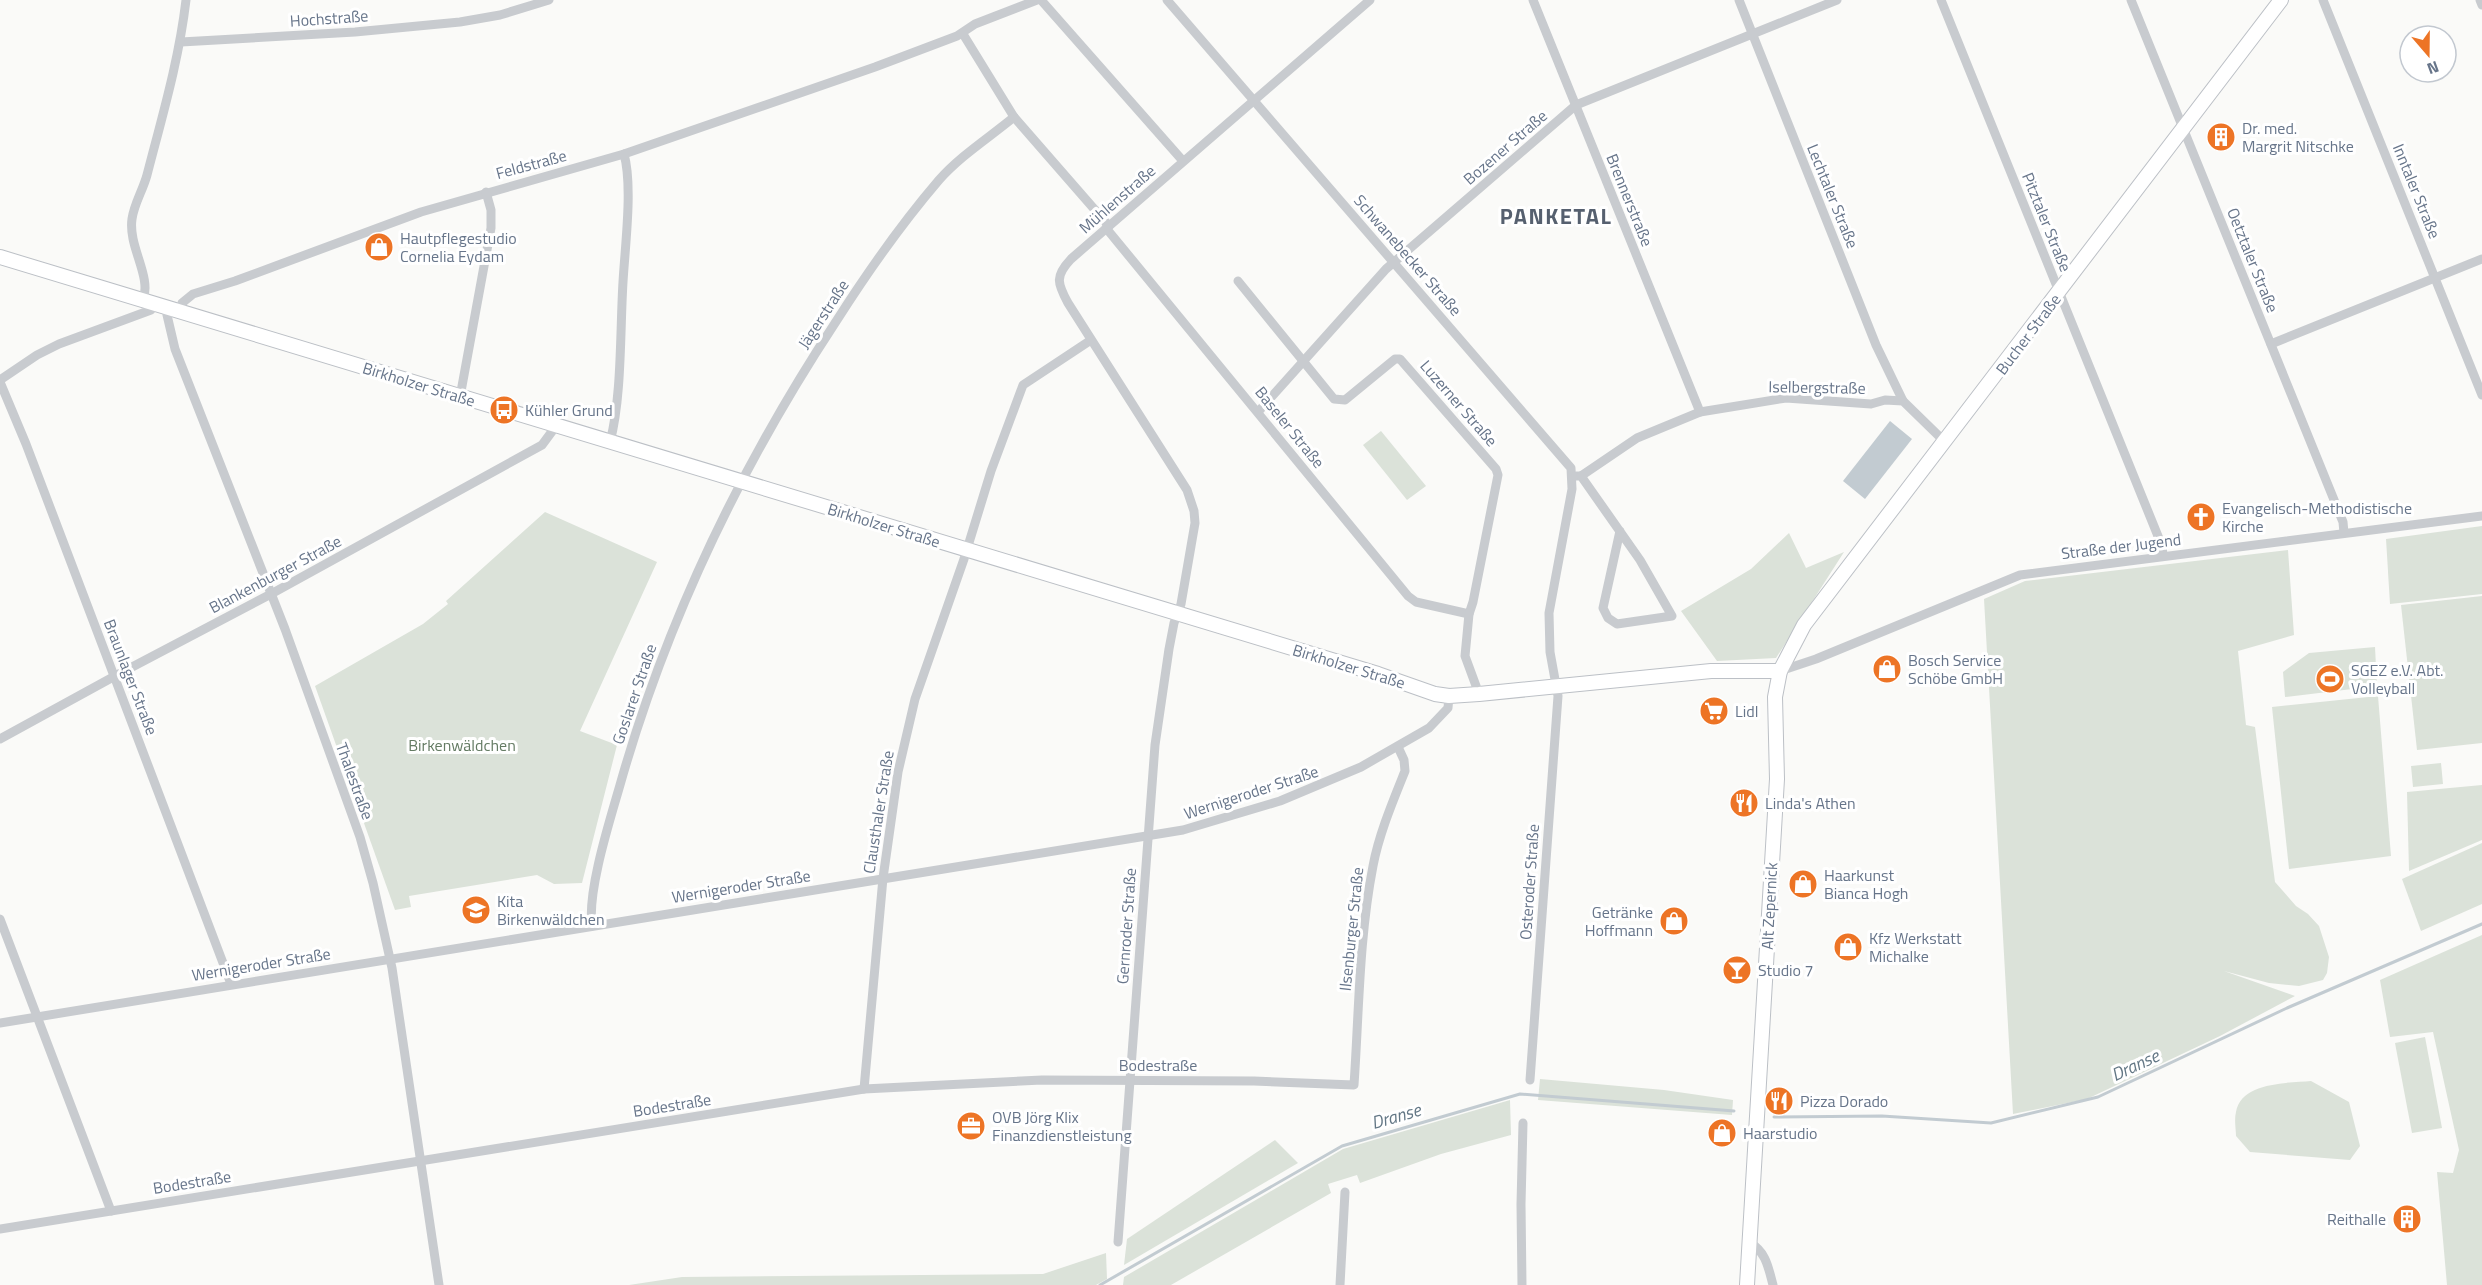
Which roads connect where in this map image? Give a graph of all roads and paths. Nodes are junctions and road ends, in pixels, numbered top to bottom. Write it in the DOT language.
graph roads {
  1 [pos="186,0"];
  2 [pos="549,0"];
  3 [pos="1039,0"];
  4 [pos="1167,0"];
  5 [pos="1370,0"];
  6 [pos="1533,0"];
  7 [pos="1739,0"];
  8 [pos="1837,0"];
  9 [pos="1941,0"];
  10 [pos="2131,0"];
  11 [pos="2281,0"];
  12 [pos="2323,0"];
  13 [pos="2480,0"];
  14 [pos="2482,5"];
  15 [pos="1753,33"];
  16 [pos="963,34"];
  17 [pos="181,42"];
  18 [pos="1253,99"];
  19 [pos="1576,105"];
  20 [pos="1014,117"];
  21 [pos="2183,128"];
  22 [pos="624,154"];
  23 [pos="1183,161"];
  24 [pos="486,192"];
  25 [pos="1108,227"];
  26 [pos="0,257"];
  27 [pos="2482,259"];
  28 [pos="1394,262"];
  29 [pos="2436,278"];
  30 [pos="1238,281"];
  31 [pos="2059,292"];
  32 [pos="148,301"];
  33 [pos="174,309"];
  34 [pos="1091,340"];
  35 [pos="2271,344"];
  36 [pos="1303,363"];
  37 [pos="0,381"];
  38 [pos="2482,395"];
  39 [pos="460,396"];
  40 [pos="1903,401"];
  41 [pos="1258,412"];
  42 [pos="1700,412"];
  43 [pos="556,426"];
  44 [pos="609,442"];
  45 [pos="1945,442"];
  46 [pos="1577,476"];
  47 [pos="740,481"];
  48 [pos="2482,516"];
  49 [pos="1620,531"];
  50 [pos="2344,533"];
  51 [pos="967,550"];
  52 [pos="2163,555"];
  53 [pos="272,594"];
  54 [pos="1177,613"];
  55 [pos="1469,614"];
  56 [pos="1780,670"];
  57 [pos="115,676"];
  58 [pos="1557,686"];
  59 [pos="1479,694"];
  60 [pos="1449,696"];
  61 [pos="0,739"];
  62 [pos="1398,747"];
  63 [pos="1148,836"];
  64 [pos="883,878"];
  65 [pos="0,918"];
  66 [pos="592,926"];
  67 [pos="390,959"];
  68 [pos="231,984"];
  69 [pos="38,1016"];
  70 [pos="0,1023"];
  71 [pos="1131,1080"];
  72 [pos="1530,1080"];
  73 [pos="1354,1085"];
  74 [pos="864,1089"];
  75 [pos="1523,1123"];
  76 [pos="420,1161"];
  77 [pos="1345,1192"];
  78 [pos="111,1210"];
  79 [pos="0,1229"];
  80 [pos="1118,1242"];
  81 [pos="1749,1242"];
  82 [pos="439,1285"];
  83 [pos="1340,1285"];
  84 [pos="1522,1285"];
  85 [pos="1747,1285"];
  86 [pos="1773,1285"];
  1 -- 17 [label="street"];
  2 -- 17 [label="street, Hochstraße"];
  3 -- 16 [label="street, Feldstraße"];
  3 -- 23 [label="street"];
  4 -- 18 [label="street, Schwanebecker Straße"];
  5 -- 18 [label="street, Mühlenstraße"];
  6 -- 19 [label="street, Brennerstraße"];
  7 -- 15 [label="street, Lechtaler Straße"];
  8 -- 15 [label="street, Bozener Straße"];
  9 -- 31 [label="street, Pitztaler Straße"];
  10 -- 21 [label="street, Oetztaler Straße"];
  11 -- 21 [label="street, Bucher Straße"];
  12 -- 29 [label="street, Inntaler Straße"];
  13 -- 14 [label="street"];
  15 -- 19 [label="street, Bozener Straße"];
  15 -- 40 [label="street, Lechtaler Straße"];
  16 -- 20 [label="street, Baseler Straße"];
  16 -- 22 [label="street, Feldstraße"];
  17 -- 32 [label="street"];
  18 -- 23 [label="street, Mühlenstraße"];
  18 -- 28 [label="street, Schwanebecker Straße"];
  19 -- 28 [label="street, Bozener Straße"];
  19 -- 42 [label="street, Brennerstraße"];
  20 -- 25 [label="street, Baseler Straße"];
  20 -- 47 [label="street, Jägerstraße"];
  21 -- 31 [label="street, Bucher Straße"];
  21 -- 35 [label="street, Oetztaler Straße"];
  22 -- 24 [label="street, Feldstraße"];
  22 -- 44 [label="street"];
  23 -- 25 [label="street, Mühlenstraße"];
  24 -- 33 [label="street, Feldstraße"];
  24 -- 39 [label="street"];
  25 -- 34 [label="street, Mühlenstraße"];
  25 -- 41 [label="street, Baseler Straße"];
  26 -- 32 [label="street, Birkholzer Straße"];
  27 -- 29 [label="street"];
  28 -- 36 [label="street, Bozener Straße"];
  28 -- 46 [label="street, Schwanebecker Straße"];
  29 -- 35 [label="street"];
  29 -- 38 [label="street, Inntaler Straße"];
  30 -- 36 [label="street, Luzerner Straße"];
  31 -- 45 [label="street, Bucher Straße"];
  31 -- 52 [label="street, Pitztaler Straße"];
  32 -- 33 [label="street, Birkholzer Straße"];
  32 -- 37 [label="street"];
  33 -- 39 [label="street, Birkholzer Straße"];
  33 -- 53 [label="street, Thalestraße"];
  34 -- 51 [label="street, Clausthaler Straße"];
  34 -- 54 [label="street, Mühlenstraße"];
  35 -- 50 [label="street, Oetztaler Straße"];
  36 -- 41 [label="street, Bozener Straße"];
  36 -- 55 [label="street, Luzerner Straße"];
  37 -- 57 [label="street, Braunlager Straße"];
  39 -- 43 [label="street, Birkholzer Straße"];
  40 -- 42 [label="street, Iselbergstraße"];
  40 -- 45 [label="street"];
  41 -- 55 [label="street, Baseler Straße"];
  42 -- 46 [label="street, Iselbergstraße"];
  43 -- 44 [label="street, Birkholzer Straße"];
  43 -- 53 [label="street, Blankenburger Straße"];
  44 -- 47 [label="street, Birkholzer Straße"];
  45 -- 56 [label="street, Bucher Straße"];
  46 -- 49 [label="street, Schwanebecker Straße"];
  46 -- 58 [label="street, Osteroder Straße"];
  47 -- 51 [label="street, Birkholzer Straße"];
  47 -- 66 [label="street, Goslarer Straße"];
  48 -- 50 [label="street, Straße der Jugend"];
  49 -- 49 [label="street, Schwanebecker Straße"];
  50 -- 52 [label="street, Straße der Jugend"];
  51 -- 54 [label="street, Birkholzer Straße"];
  51 -- 64 [label="street, Clausthaler Straße"];
  52 -- 56 [label="street, Straße der Jugend"];
  53 -- 57 [label="street, Blankenburger Straße"];
  53 -- 67 [label="street, Thalestraße"];
  54 -- 60 [label="street, Birkholzer Straße"];
  54 -- 63 [label="street, Gernroder Straße"];
  55 -- 59 [label="street, Luzerner Straße"];
  56 -- 58 [label="street, Birkholzer Straße"];
  56 -- 81 [label="street, Alt Zepernick"];
  57 -- 61 [label="street, Blankenburger Straße"];
  57 -- 68 [label="street, Braunlager Straße"];
  58 -- 59 [label="street, Birkholzer Straße"];
  58 -- 72 [label="street, Osteroder Straße"];
  59 -- 60 [label="street, Birkholzer Straße"];
  60 -- 62 [label="street, Wernigeroder Straße"];
  62 -- 63 [label="street, Wernigeroder Straße"];
  62 -- 73 [label="street, Ilsenburger Straße"];
  63 -- 64 [label="street, Wernigeroder Straße"];
  63 -- 71 [label="street, Gernroder Straße"];
  64 -- 66 [label="street, Wernigeroder Straße"];
  64 -- 74 [label="street, Clausthaler Straße"];
  65 -- 69 [label="street"];
  66 -- 67 [label="street, Wernigeroder Straße"];
  67 -- 68 [label="street, Wernigeroder Straße"];
  67 -- 76 [label="street, Thalestraße"];
  68 -- 69 [label="street, Wernigeroder Straße"];
  69 -- 70 [label="street, Wernigeroder Straße"];
  69 -- 78 [label="street"];
  71 -- 73 [label="street, Bodestraße"];
  71 -- 74 [label="street, Bodestraße"];
  71 -- 80 [label="street, Gernroder Straße"];
  74 -- 76 [label="street, Bodestraße"];
  75 -- 84 [label="street"];
  76 -- 78 [label="street, Bodestraße"];
  76 -- 82 [label="street, Thalestraße"];
  77 -- 83 [label="street"];
  78 -- 79 [label="street, Bodestraße"];
  81 -- 85 [label="street, Alt Zepernick"];
  81 -- 86 [label="street"];
}
